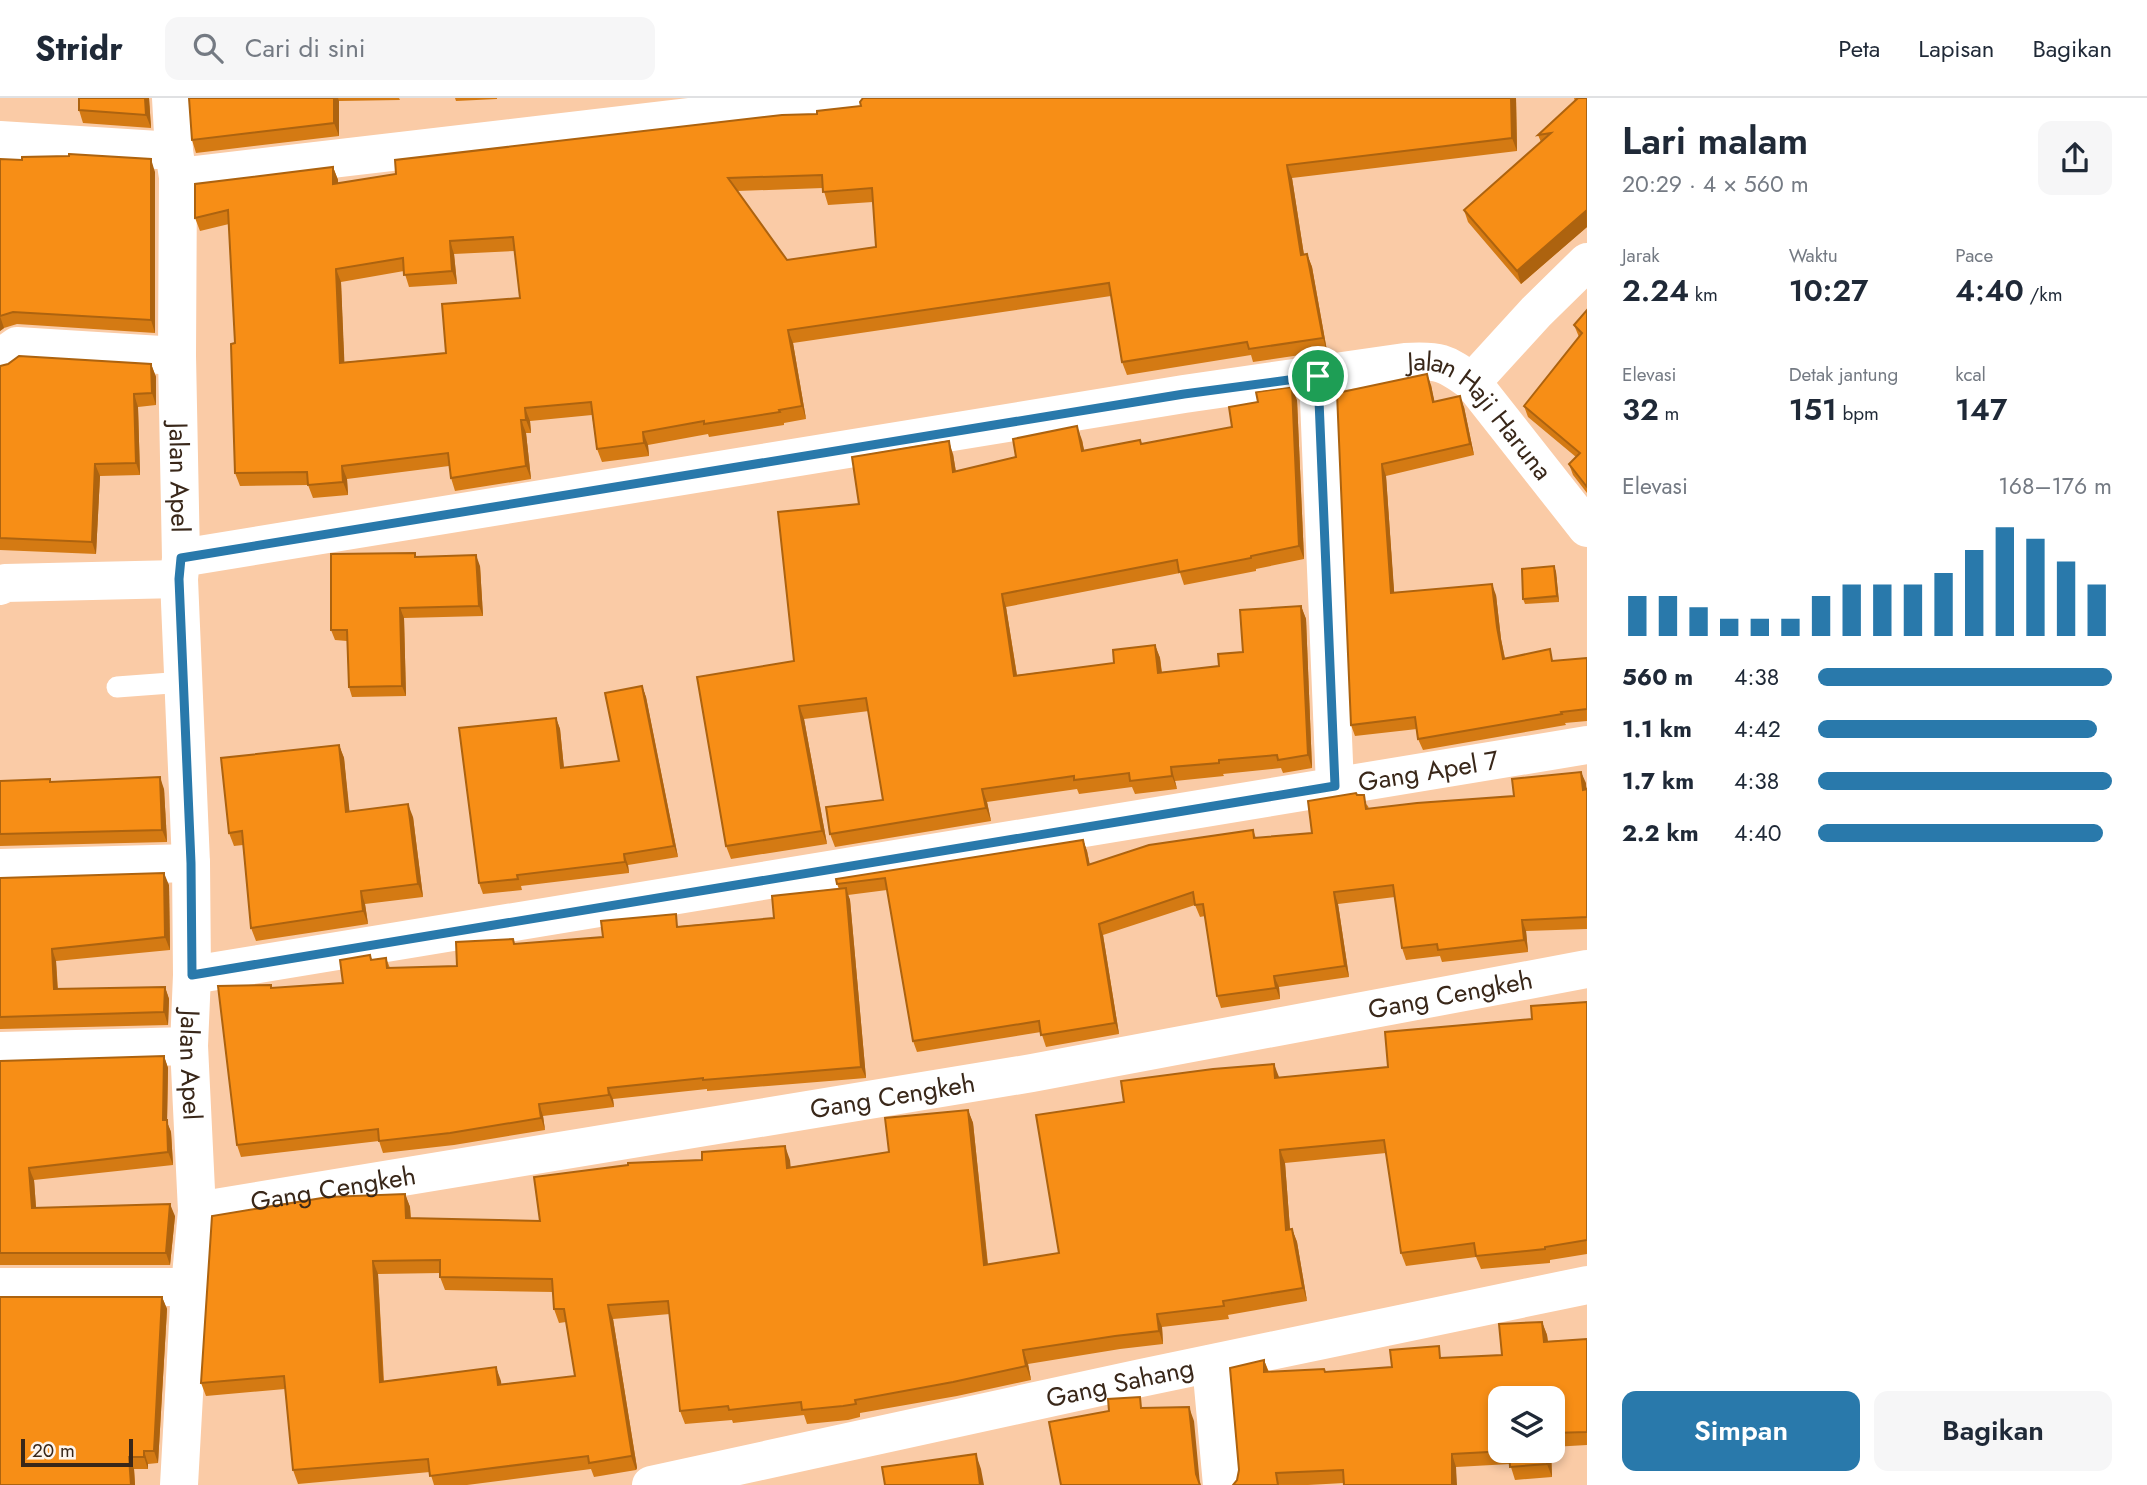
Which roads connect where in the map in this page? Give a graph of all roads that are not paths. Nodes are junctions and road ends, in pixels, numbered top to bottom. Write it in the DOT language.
graph roads {
  1 [pos="171,98"];
  2 [pos="851,98"];
  3 [pos="0,140"];
  4 [pos="176,164"];
  5 [pos="1587,262"];
  6 [pos="177,356"];
  7 [pos="0,358"];
  8 [pos="1318,376"];
  9 [pos="1472,382"];
  10 [pos="1587,528"];
  11 [pos="180,569"];
  12 [pos="0,586"];
  13 [pos="184,682"];
  14 [pos="117,687"];
  15 [pos="1587,745"];
  16 [pos="1335,786"];
  17 [pos="191,863"];
  18 [pos="0,868"];
  19 [pos="1587,969"];
  20 [pos="192,975"];
  21 [pos="189,1046"];
  22 [pos="0,1051"];
  23 [pos="197,1211"];
  24 [pos="1587,1285"];
  25 [pos="0,1287"];
  26 [pos="190,1287"];
  27 [pos="1211,1364"];
  28 [pos="179,1485"];
  29 [pos="651,1485"];
  30 [pos="1222,1485"];
  1 -- 4 [label="street, Jalan Apel"];
  2 -- 4 [label="street"];
  3 -- 4 [label="street"];
  4 -- 6 [label="street, Jalan Apel"];
  5 -- 9 [label="street"];
  6 -- 7 [label="street"];
  6 -- 11 [label="street, Jalan Apel"];
  8 -- 9 [label="street, Jalan Haji Haruna"];
  8 -- 11 [label="street, Jalan Haji Haruna"];
  8 -- 16 [label="street"];
  9 -- 10 [label="street, Jalan Haji Haruna"];
  11 -- 12 [label="street, Jalan Haji Haruna"];
  11 -- 13 [label="street, Jalan Apel"];
  13 -- 14 [label="lane"];
  13 -- 17 [label="street, Jalan Apel"];
  15 -- 16 [label="street, Gang Apel 7"];
  16 -- 20 [label="street, Gang Apel 7"];
  17 -- 18 [label="street"];
  17 -- 20 [label="street, Jalan Apel"];
  19 -- 23 [label="street, Gang Cengkeh"];
  20 -- 21 [label="street, Jalan Apel"];
  21 -- 22 [label="street"];
  21 -- 23 [label="street, Jalan Apel"];
  23 -- 26 [label="street, Jalan Apel"];
  24 -- 27 [label="street, Gang Sahang"];
  25 -- 26 [label="street"];
  26 -- 28 [label="street, Jalan Apel"];
  27 -- 29 [label="street, Gang Sahang"];
  27 -- 30 [label="street"];
}
